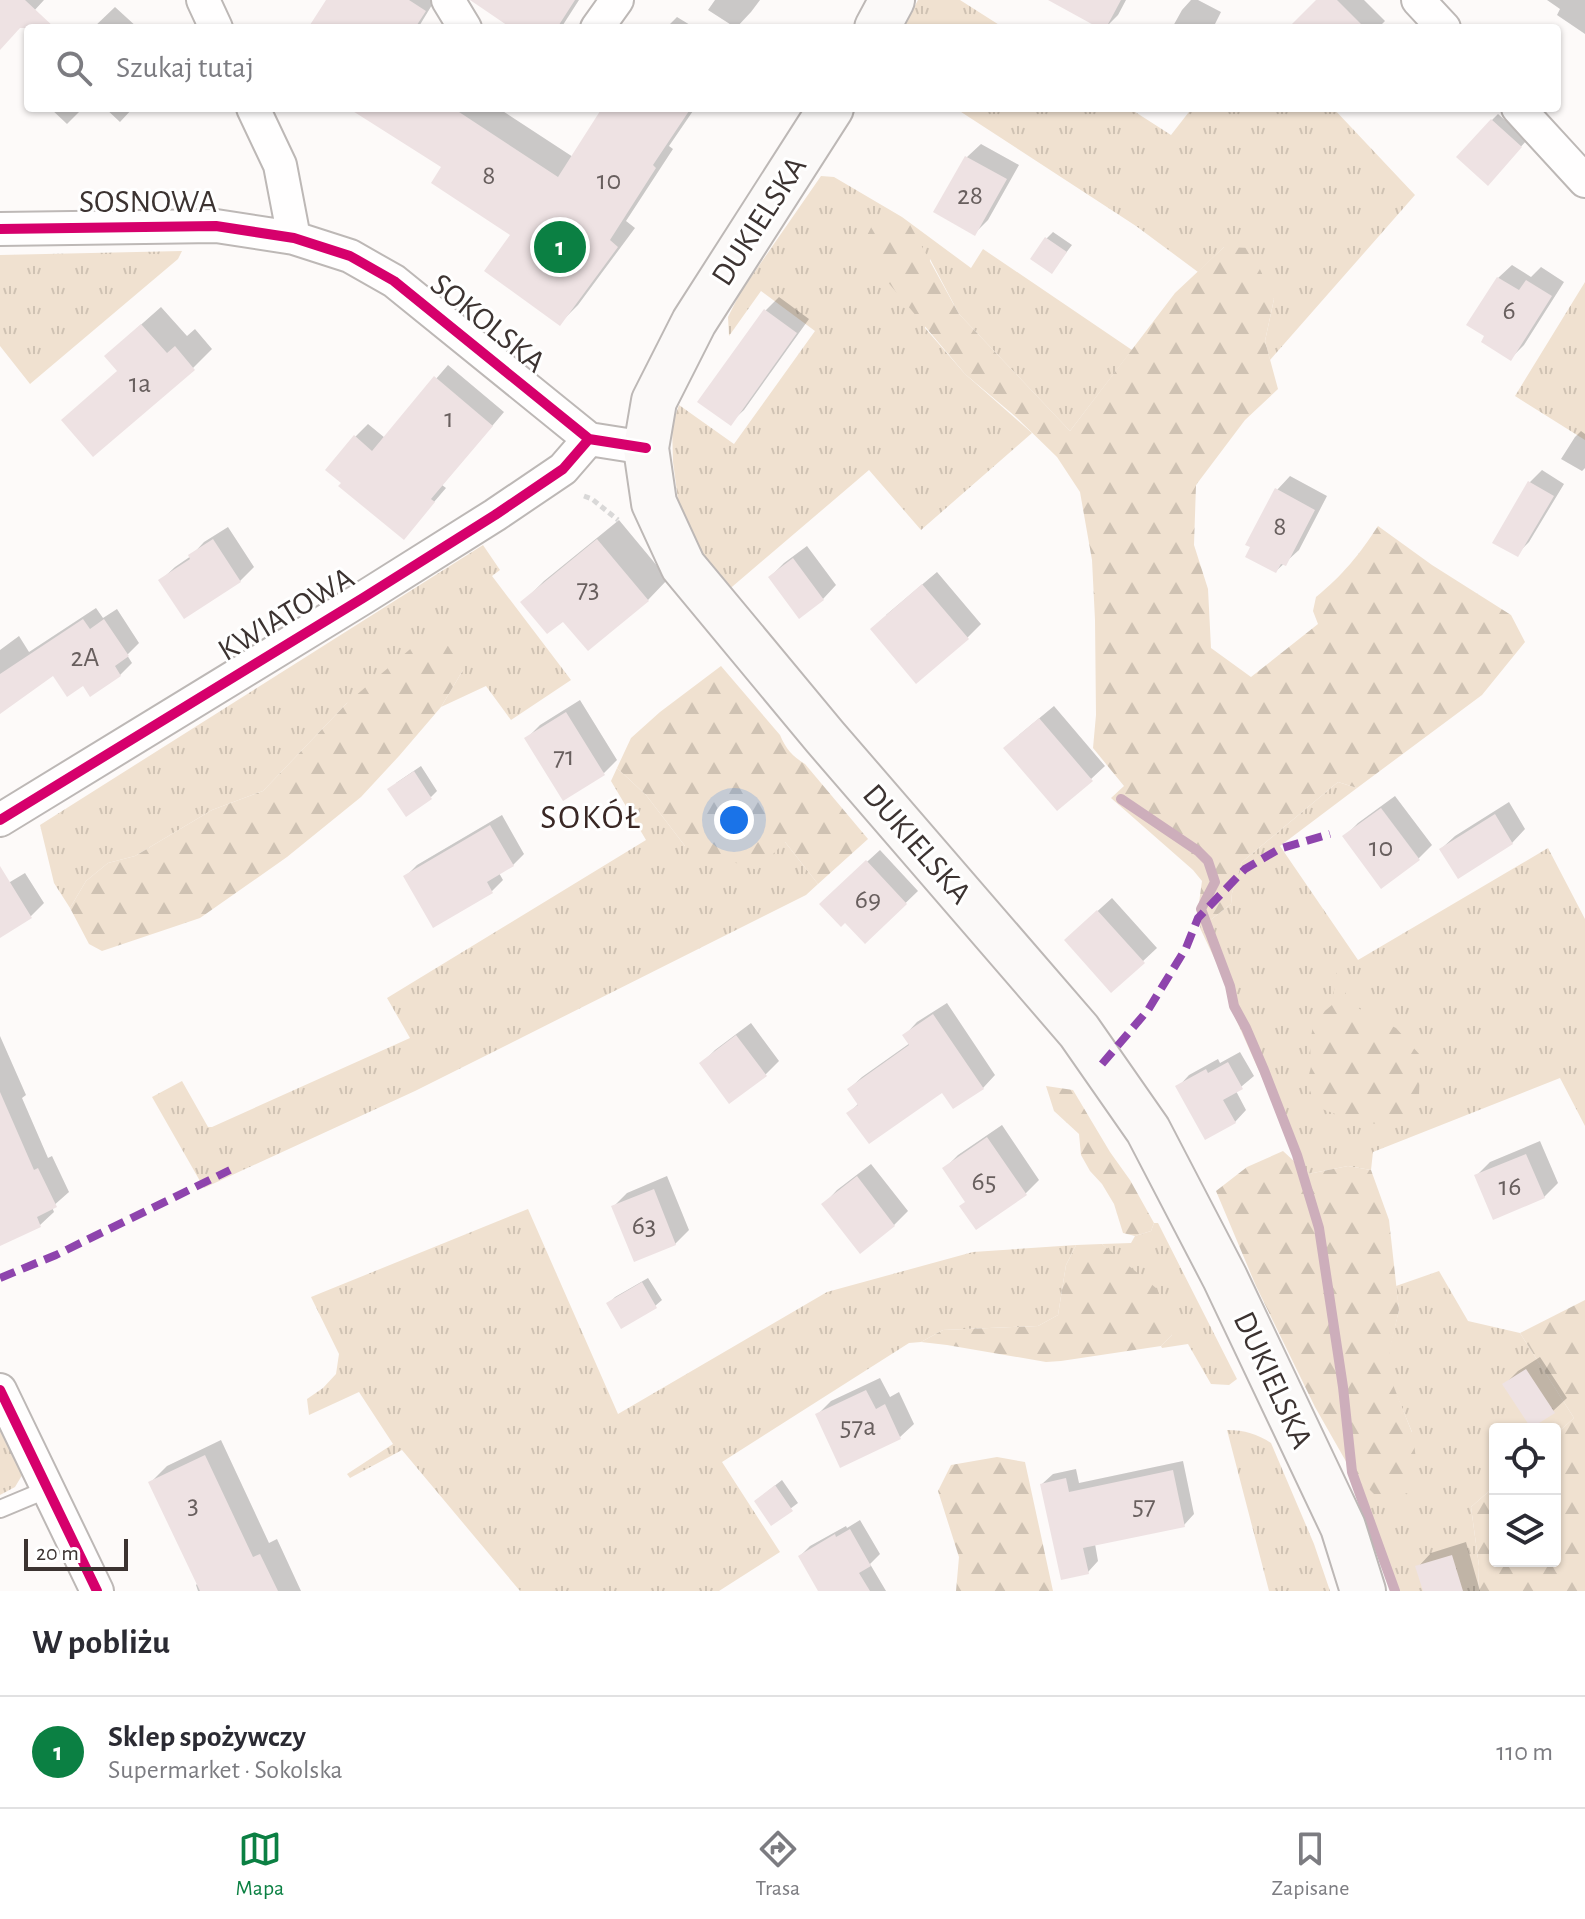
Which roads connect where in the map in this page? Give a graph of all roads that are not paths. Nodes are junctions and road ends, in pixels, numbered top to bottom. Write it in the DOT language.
graph roads {
  1 [pos="203,0"];
  2 [pos="448,0"];
  3 [pos="617,0"];
  4 [pos="892,0"];
  5 [pos="1418,0"];
  6 [pos="214,24"];
  7 [pos="463,24"];
  8 [pos="600,24"];
  9 [pos="879,24"];
  10 [pos="1440,24"];
  11 [pos="255,112"];
  12 [pos="828,112"];
  13 [pos="1522,112"];
  14 [pos="1585,181"];
  15 [pos="0,229"];
  16 [pos="294,238"];
  17 [pos="589,439"];
  18 [pos="646,448"];
  19 [pos="0,820"];
  20 [pos="0,1390"];
  21 [pos="48,1489"];
  22 [pos="0,1509"];
  23 [pos="97,1591"];
  24 [pos="1363,1591"];
  1 -- 6 [label="street"];
  2 -- 7 [label="street"];
  3 -- 8 [label="street"];
  4 -- 9 [label="main road"];
  5 -- 10 [label="street"];
  11 -- 16 [label="street"];
  12 -- 18 [label="main road, DUKIELSKA"];
  13 -- 14 [label="street"];
  15 -- 16 [label="street, SOSNOWA"];
  16 -- 17 [label="street, SOKOLSKA"];
  17 -- 18 [label="street"];
  17 -- 19 [label="street, KWIATOWA"];
  18 -- 24 [label="main road, DUKIELSKA"];
  20 -- 21 [label="street"];
  21 -- 22 [label="lane"];
  21 -- 23 [label="street"];
}
